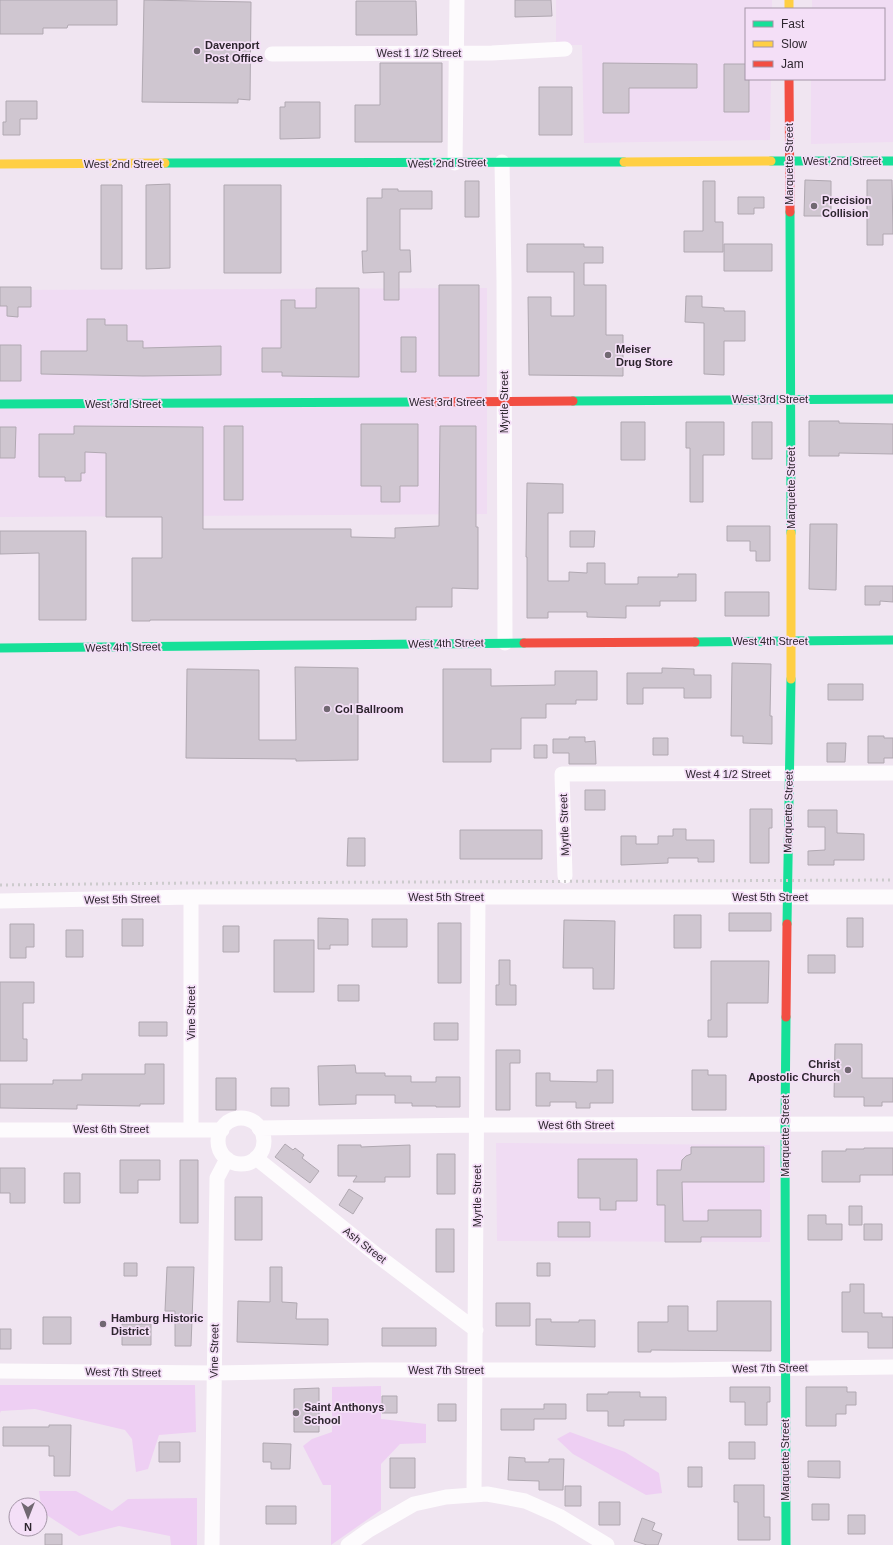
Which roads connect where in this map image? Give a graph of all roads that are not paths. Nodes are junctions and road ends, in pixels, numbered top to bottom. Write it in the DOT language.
graph roads {
  1 [pos="457,0"];
  2 [pos="565,49"];
  3 [pos="456,53"];
  4 [pos="272,54"];
  5 [pos="789,80"];
  6 [pos="788,161"];
  7 [pos="893,161"];
  8 [pos="502,162"];
  9 [pos="455,163"];
  10 [pos="0,164"];
  11 [pos="893,398"];
  12 [pos="791,399"];
  13 [pos="503,402"];
  14 [pos="0,404"];
  15 [pos="893,640"];
  16 [pos="792,641"];
  17 [pos="505,643"];
  18 [pos="0,648"];
  19 [pos="893,773"];
  20 [pos="562,774"];
  21 [pos="789,774"];
  22 [pos="565,876"];
  23 [pos="478,897"];
  24 [pos="788,897"];
  25 [pos="893,897"];
  26 [pos="191,898"];
  27 [pos="0,901"];
  28 [pos="893,1124"];
  29 [pos="477,1125"];
  30 [pos="785,1125"];
  31 [pos="259,1128"];
  32 [pos="191,1129"];
  33 [pos="0,1130"];
  34 [pos="222,1130"];
  35 [pos="256,1158"];
  36 [pos="228,1159"];
  37 [pos="476,1330"];
  38 [pos="893,1367"];
  39 [pos="785,1368"];
  40 [pos="476,1370"];
  41 [pos="0,1371"];
  42 [pos="214,1373"];
  43 [pos="474,1495"];
  44 [pos="212,1545"];
  45 [pos="348,1545"];
  46 [pos="607,1545"];
  47 [pos="786,1545"];
  1 -- 3 [label="street"];
  2 -- 3 [label="street, West 1 1/2 Street"];
  3 -- 4 [label="street, West 1 1/2 Street"];
  3 -- 9 [label="street"];
  5 -- 6 [label="street, Marquette Street"];
  6 -- 7 [label="street, West 2nd Street"];
  6 -- 8 [label="street, West 2nd Street"];
  6 -- 12 [label="street, Marquette Street"];
  8 -- 9 [label="street, West 2nd Street"];
  8 -- 13 [label="street, Myrtle Street"];
  9 -- 10 [label="street, West 2nd Street"];
  11 -- 12 [label="street, West 3rd Street"];
  12 -- 13 [label="street, West 3rd Street"];
  12 -- 16 [label="street, Marquette Street"];
  13 -- 14 [label="street, West 3rd Street"];
  13 -- 17 [label="street, Myrtle Street"];
  15 -- 16 [label="street, West 4th Street"];
  16 -- 17 [label="street, West 4th Street"];
  16 -- 21 [label="street, Marquette Street"];
  17 -- 18 [label="street, West 4th Street"];
  19 -- 21 [label="street, West 4 1/2 Street"];
  20 -- 21 [label="street, West 4 1/2 Street"];
  20 -- 22 [label="street, Myrtle Street"];
  21 -- 24 [label="street, Marquette Street"];
  23 -- 24 [label="street, West 5th Street"];
  23 -- 26 [label="street, West 5th Street"];
  23 -- 29 [label="street, Myrtle Street"];
  24 -- 25 [label="street, West 5th Street"];
  24 -- 30 [label="street, Marquette Street"];
  26 -- 27 [label="street, West 5th Street"];
  26 -- 32 [label="street, Vine Street"];
  28 -- 30 [label="street, West 6th Street"];
  29 -- 30 [label="street, West 6th Street"];
  29 -- 31 [label="street, West 6th Street"];
  29 -- 37 [label="street, Myrtle Street"];
  30 -- 39 [label="street, Marquette Street"];
  31 -- 34 [label="street"];
  31 -- 35 [label="street"];
  32 -- 33 [label="street, West 6th Street"];
  32 -- 34 [label="street, West 6th Street"];
  34 -- 36 [label="street"];
  35 -- 36 [label="street"];
  35 -- 37 [label="street, Ash Street"];
  36 -- 42 [label="street, Vine Street"];
  37 -- 40 [label="street, Myrtle Street"];
  38 -- 39 [label="street, West 7th Street"];
  39 -- 40 [label="street, West 7th Street"];
  39 -- 47 [label="street, Marquette Street"];
  40 -- 42 [label="street, West 7th Street"];
  40 -- 43 [label="street, Myrtle Street"];
  41 -- 42 [label="street, West 7th Street"];
  42 -- 44 [label="street, Vine Street"];
  43 -- 45 [label="street"];
  43 -- 46 [label="street"];
}
